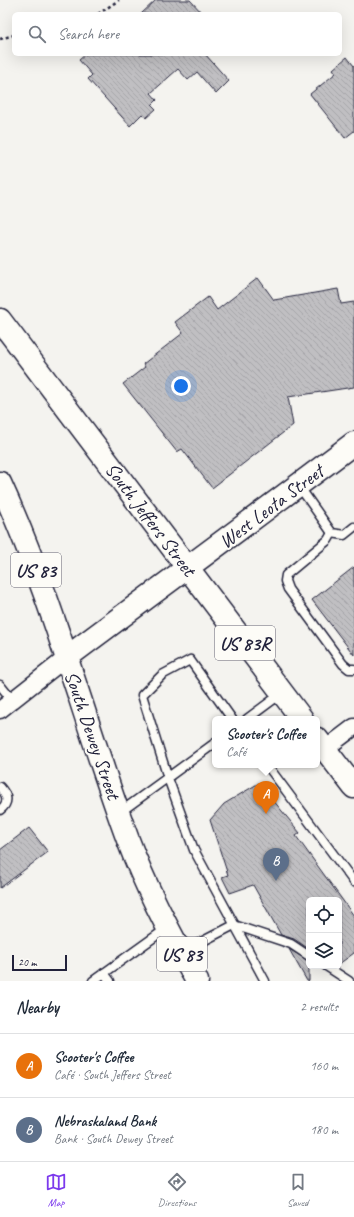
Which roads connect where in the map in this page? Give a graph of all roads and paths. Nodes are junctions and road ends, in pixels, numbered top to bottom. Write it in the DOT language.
graph roads {
  1 [pos="119,0"];
  2 [pos="101,12"];
  3 [pos="12,36"];
  4 [pos="0,39"];
  5 [pos="0,320"];
  6 [pos="354,444"];
  7 [pos="0,483"];
  8 [pos="299,485"];
  9 [pos="354,527"];
  10 [pos="332,533"];
  11 [pos="188,567"];
  12 [pos="66,658"];
  13 [pos="354,669"];
  14 [pos="0,685"];
  15 [pos="282,693"];
  16 [pos="6,705"];
  17 [pos="230,716"];
  18 [pos="251,716"];
  19 [pos="300,716"];
  20 [pos="354,727"];
  21 [pos="321,744"];
  22 [pos="212,745"];
  23 [pos="269,768"];
  24 [pos="168,778"];
  25 [pos="354,786"];
  26 [pos="0,787"];
  27 [pos="0,810"];
  28 [pos="119,813"];
  29 [pos="353,880"];
  30 [pos="234,925"];
  31 [pos="168,927"];
  32 [pos="181,952"];
  33 [pos="306,954"];
  34 [pos="331,969"];
  35 [pos="104,973"];
  36 [pos="93,981"];
  37 [pos="110,981"];
  38 [pos="197,981"];
  39 [pos="265,981"];
  40 [pos="349,981"];
  1 -- 2 [label="path"];
  3 -- 4 [label="path"];
  5 -- 11 [label="main road, South Jeffers Street"];
  6 -- 8 [label="main road, West Leota Street"];
  7 -- 12 [label="main road, South Dewey Street / US 83"];
  8 -- 10 [label="lane"];
  8 -- 11 [label="main road, West Leota Street"];
  9 -- 10 [label="lane"];
  10 -- 13 [label="lane"];
  11 -- 12 [label="main road, West Leota Street"];
  11 -- 15 [label="main road, South Jeffers Street / US 83R"];
  12 -- 16 [label="street"];
  12 -- 28 [label="main road, South Dewey Street / US 83"];
  14 -- 16 [label="lane"];
  15 -- 18 [label="lane"];
  15 -- 19 [label="main road, South Jeffers Street / US 83R"];
  17 -- 24 [label="lane"];
  20 -- 21 [label="street"];
  21 -- 25 [label="main road"];
  22 -- 24 [label="lane"];
  23 -- 29 [label="lane"];
  24 -- 28 [label="lane"];
  24 -- 30 [label="lane"];
  26 -- 27 [label="lane"];
  28 -- 31 [label="main road, South Dewey Street / US 83"];
  30 -- 32 [label="lane"];
  30 -- 33 [label="lane"];
  30 -- 39 [label="lane"];
  31 -- 32 [label="main road, South Dewey Street / US 83"];
  31 -- 35 [label="lane"];
  32 -- 38 [label="main road, South Dewey Street / US 83"];
  34 -- 40 [label="lane"];
  35 -- 36 [label="lane"];
  35 -- 37 [label="lane"];
}
